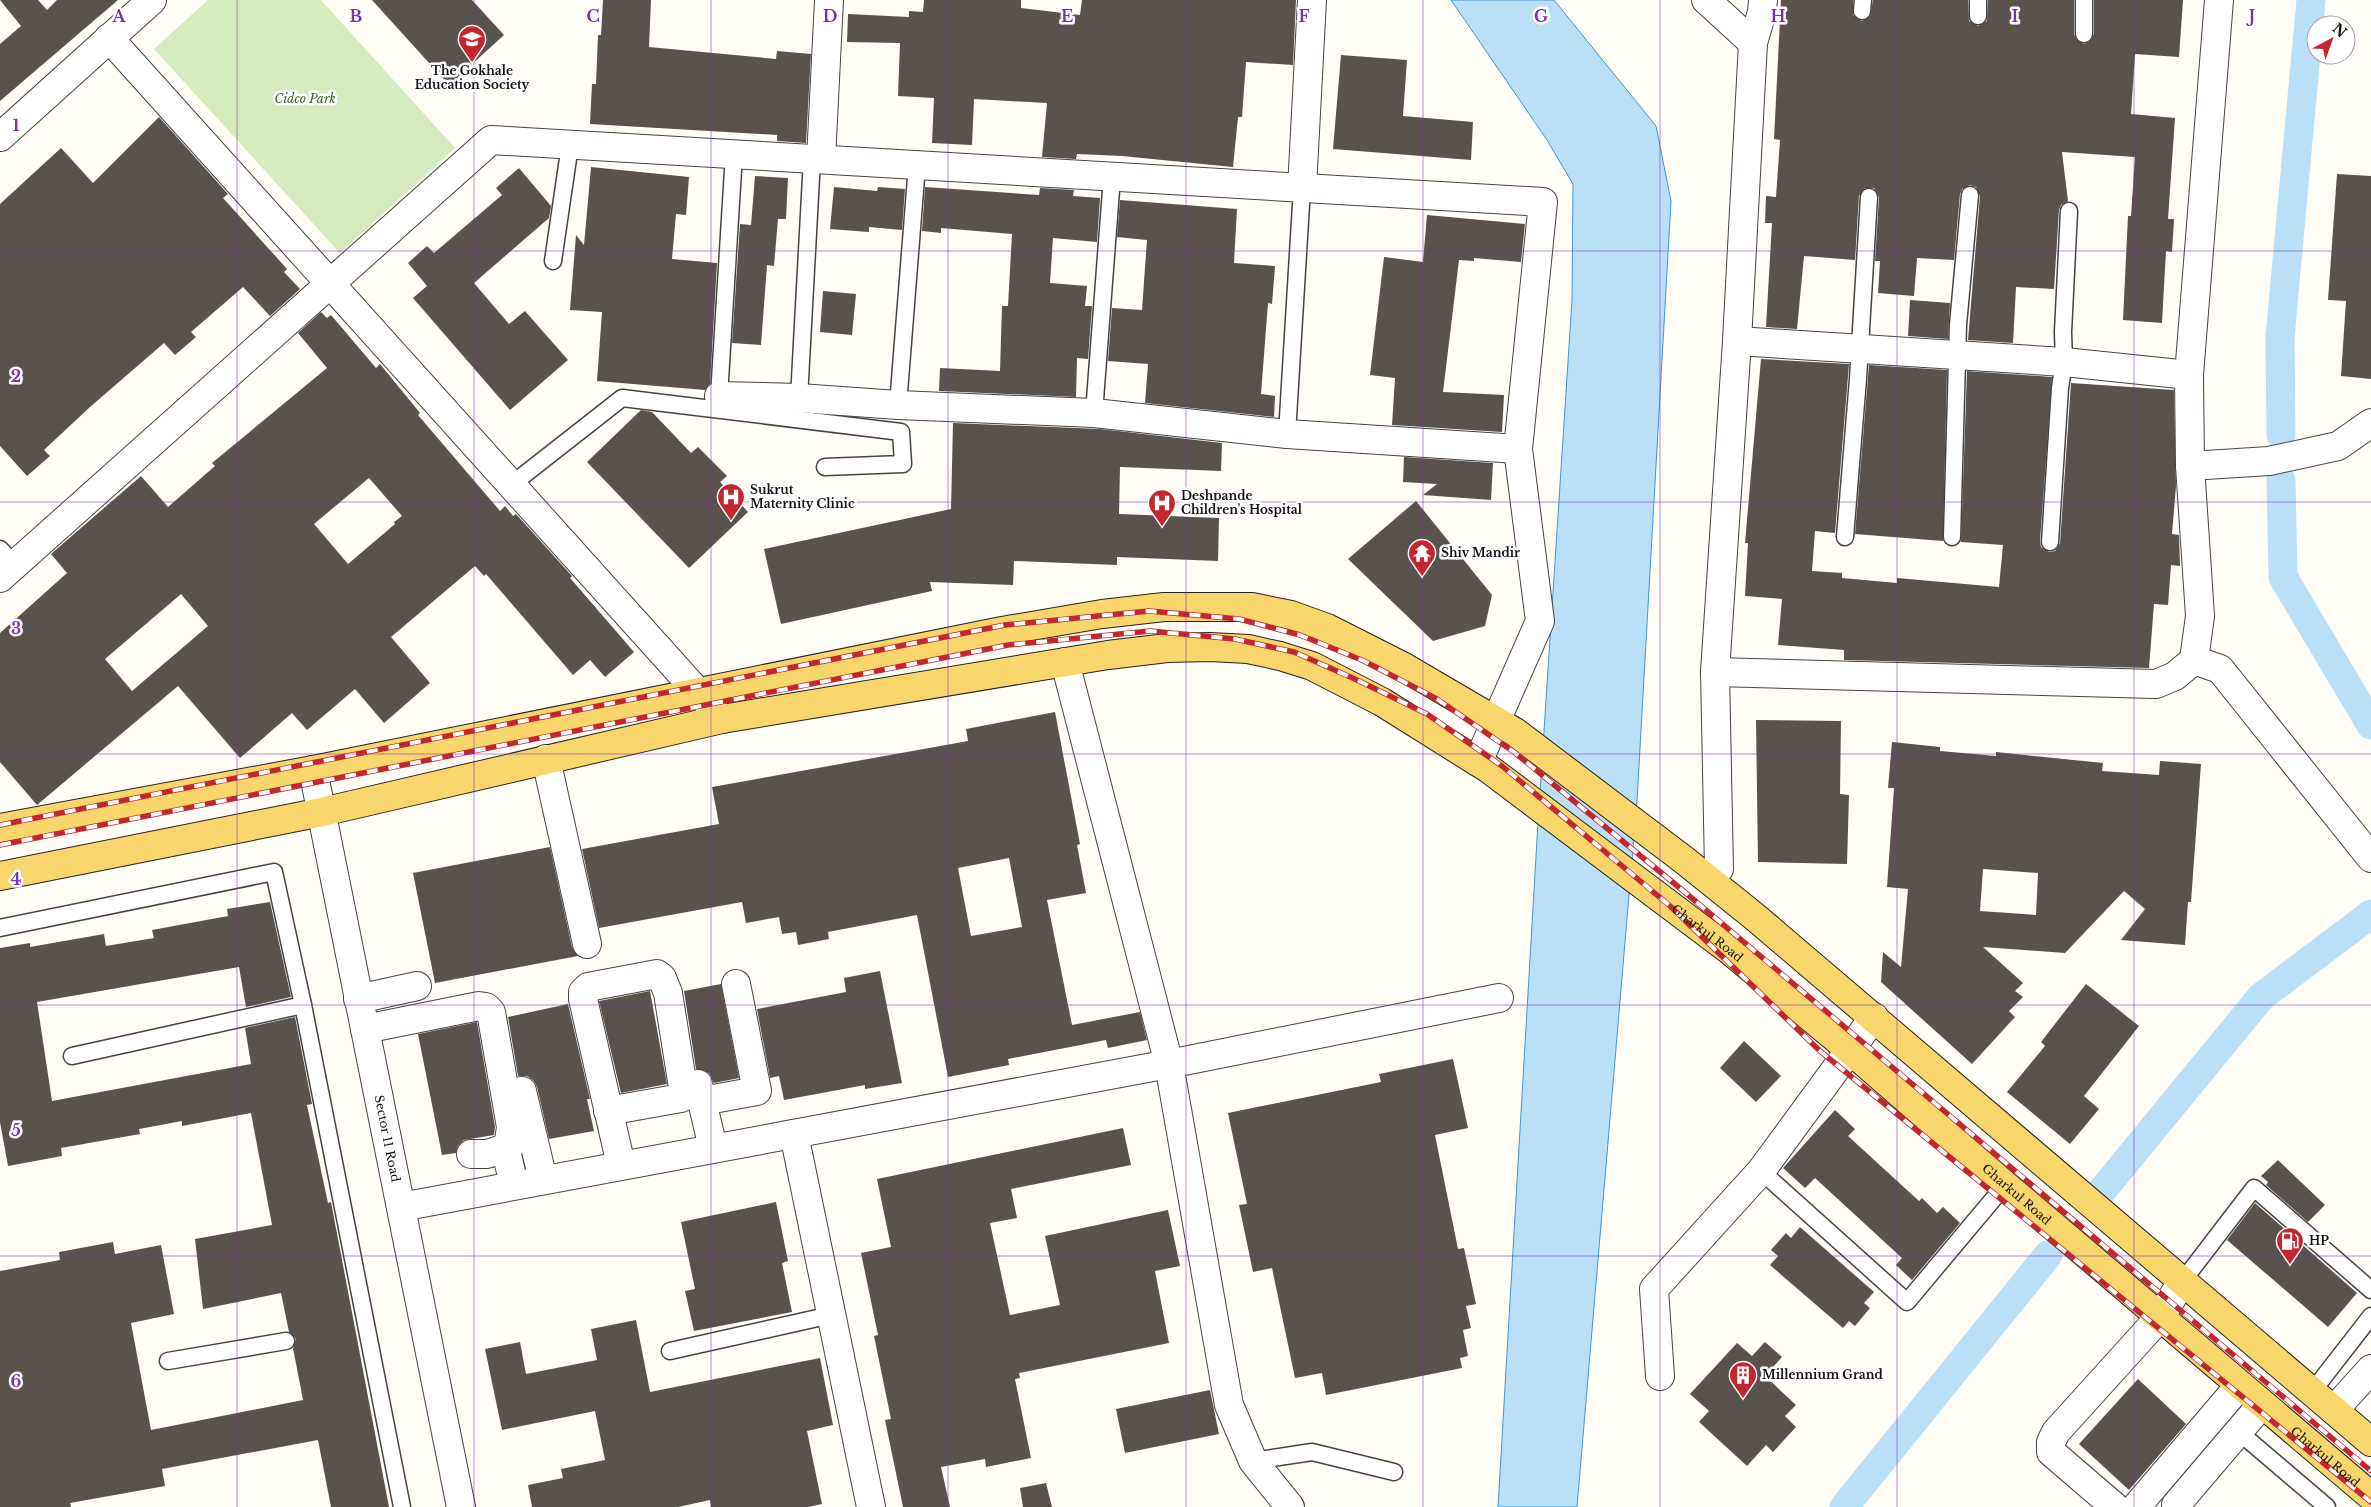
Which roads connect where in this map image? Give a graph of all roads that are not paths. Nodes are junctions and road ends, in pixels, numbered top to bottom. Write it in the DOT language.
graph roads {
  1 [pos="152,0"];
  2 [pos="829,0"];
  3 [pos="1312,0"];
  4 [pos="1706,0"];
  5 [pos="1763,0"];
  6 [pos="2084,0"];
  7 [pos="2218,0"];
  8 [pos="2084,34"];
  9 [pos="109,38"];
  10 [pos="1753,43"];
  11 [pos="0,137"];
  12 [pos="570,146"];
  13 [pos="734,154"];
  14 [pos="817,159"];
  15 [pos="917,165"];
  16 [pos="1112,177"];
  17 [pos="1302,188"];
  18 [pos="1970,195"];
  19 [pos="1869,197"];
  20 [pos="2069,211"];
  21 [pos="553,261"];
  22 [pos="330,283"];
  23 [pos="1737,341"];
  24 [pos="1858,348"];
  25 [pos="1958,356"];
  26 [pos="2064,362"];
  27 [pos="2189,375"];
  28 [pos="719,396"];
  29 [pos="799,398"];
  30 [pos="898,405"];
  31 [pos="1094,413"];
  32 [pos="2371,423"];
  33 [pos="1287,434"];
  34 [pos="1518,449"];
  35 [pos="2190,466"];
  36 [pos="825,467"];
  37 [pos="511,485"];
  38 [pos="1845,537"];
  39 [pos="1952,537"];
  40 [pos="2050,542"];
  41 [pos="5,564"];
  42 [pos="2194,660"];
  43 [pos="1065,662"];
  44 [pos="1715,672"];
  45 [pos="698,692"];
  46 [pos="722,719"];
  47 [pos="1506,726"];
  48 [pos="546,759"];
  49 [pos="1483,765"];
  50 [pos="313,770"];
  51 [pos="322,812"];
  52 [pos="0,828"];
  53 [pos="2371,858"];
  54 [pos="0,876"];
  55 [pos="1716,876"];
  56 [pos="0,928"];
  57 [pos="587,944"];
  58 [pos="736,984"];
  59 [pos="417,986"];
  60 [pos="679,991"];
  61 [pos="1499,998"];
  62 [pos="358,999"];
  63 [pos="574,1003"];
  64 [pos="303,1005"];
  65 [pos="1874,1018"];
  66 [pos="508,1026"];
  67 [pos="365,1029"];
  68 [pos="1850,1050"];
  69 [pos="72,1056"];
  70 [pos="1169,1064"];
  71 [pos="702,1101"];
  72 [pos="608,1111"];
  73 [pos="794,1134"];
  74 [pos="509,1147"];
  75 [pos="713,1148"];
  76 [pos="471,1154"];
  77 [pos="616,1166"];
  78 [pos="1761,1170"];
  79 [pos="543,1180"];
  80 [pos="514,1185"];
  81 [pos="2005,1185"];
  82 [pos="400,1207"];
  83 [pos="2182,1282"];
  84 [pos="2371,1290"];
  85 [pos="831,1315"];
  86 [pos="2371,1316"];
  87 [pos="2160,1317"];
  88 [pos="286,1341"];
  89 [pos="670,1351"];
  90 [pos="168,1361"];
  91 [pos="2371,1369"];
  92 [pos="1660,1376"];
  93 [pos="2240,1385"];
  94 [pos="2312,1392"];
  95 [pos="2262,1404"];
  96 [pos="2334,1410"];
  97 [pos="2239,1432"];
  98 [pos="2371,1442"];
  99 [pos="1253,1461"];
  100 [pos="1394,1472"];
  101 [pos="2371,1496"];
  102 [pos="2176,1505"];
  103 [pos="402,1507"];
  104 [pos="461,1507"];
  105 [pos="871,1507"];
  106 [pos="1290,1507"];
  107 [pos="2115,1507"];
  108 [pos="2136,1507"];
  109 [pos="2327,1507"];
  1 -- 9 [label="street"];
  2 -- 14 [label="street"];
  3 -- 17 [label="street"];
  4 -- 10 [label="street"];
  5 -- 10 [label="street"];
  6 -- 8 [label="lane"];
  7 -- 27 [label="street"];
  9 -- 11 [label="street"];
  9 -- 22 [label="street"];
  10 -- 23 [label="street"];
  12 -- 13 [label="street"];
  12 -- 21 [label="lane"];
  12 -- 22 [label="street"];
  13 -- 14 [label="street"];
  13 -- 28 [label="lane"];
  14 -- 15 [label="street"];
  14 -- 29 [label="lane"];
  15 -- 16 [label="street"];
  15 -- 30 [label="lane"];
  16 -- 17 [label="street"];
  16 -- 31 [label="lane"];
  17 -- 33 [label="lane"];
  17 -- 34 [label="street"];
  18 -- 25 [label="lane"];
  19 -- 24 [label="lane"];
  20 -- 26 [label="lane"];
  22 -- 37 [label="street"];
  22 -- 41 [label="street"];
  23 -- 24 [label="street"];
  23 -- 44 [label="street"];
  24 -- 25 [label="street"];
  24 -- 38 [label="lane"];
  25 -- 26 [label="street"];
  25 -- 39 [label="lane"];
  26 -- 27 [label="street"];
  26 -- 40 [label="lane"];
  27 -- 35 [label="street"];
  28 -- 29 [label="street"];
  29 -- 30 [label="street"];
  30 -- 31 [label="street"];
  31 -- 33 [label="street"];
  32 -- 35 [label="street"];
  33 -- 34 [label="street"];
  34 -- 47 [label="street"];
  35 -- 42 [label="street"];
  36 -- 37 [label="lane"];
  37 -- 45 [label="street"];
  42 -- 44 [label="street"];
  42 -- 53 [label="street"];
  43 -- 46 [label="main road, Gharkul Road"];
  43 -- 49 [label="main road, Gharkul Road"];
  43 -- 70 [label="street"];
  44 -- 55 [label="street"];
  45 -- 46 [label="street"];
  45 -- 47 [label="main road"];
  45 -- 50 [label="main road"];
  46 -- 48 [label="main road, Gharkul Road"];
  47 -- 49 [label="street"];
  47 -- 55 [label="main road"];
  48 -- 51 [label="main road, Gharkul Road"];
  48 -- 57 [label="street"];
  49 -- 68 [label="main road, Gharkul Road"];
  50 -- 51 [label="street, Sector 11 Road"];
  50 -- 52 [label="main road"];
  51 -- 54 [label="main road, Gharkul Road"];
  51 -- 62 [label="street, Sector 11 Road"];
  55 -- 65 [label="main road"];
  56 -- 64 [label="lane"];
  58 -- 71 [label="street"];
  59 -- 62 [label="street"];
  60 -- 71 [label="street"];
  61 -- 70 [label="street"];
  62 -- 67 [label="street, Sector 11 Road"];
  63 -- 77 [label="street"];
  64 -- 69 [label="lane"];
  64 -- 103 [label="lane"];
  65 -- 68 [label="street"];
  65 -- 83 [label="main road"];
  66 -- 79 [label="street"];
  67 -- 74 [label="street"];
  67 -- 82 [label="street, Sector 11 Road"];
  68 -- 78 [label="street"];
  68 -- 81 [label="main road, Gharkul Road"];
  70 -- 73 [label="street"];
  70 -- 99 [label="street"];
  71 -- 75 [label="street"];
  72 -- 72 [label="street"];
  72 -- 77 [label="street"];
  73 -- 75 [label="street"];
  73 -- 85 [label="street"];
  74 -- 76 [label="street"];
  74 -- 80 [label="street"];
  75 -- 77 [label="street"];
  77 -- 79 [label="street"];
  78 -- 81 [label="lane"];
  78 -- 92 [label="street"];
  79 -- 80 [label="street"];
  80 -- 82 [label="street"];
  81 -- 87 [label="main road, Gharkul Road"];
  82 -- 104 [label="street, Sector 11 Road"];
  83 -- 84 [label="lane"];
  83 -- 87 [label="street"];
  83 -- 94 [label="main road"];
  85 -- 89 [label="lane"];
  85 -- 105 [label="street"];
  86 -- 94 [label="lane"];
  87 -- 93 [label="main road, Gharkul Road"];
  87 -- 107 [label="street"];
  88 -- 90 [label="lane"];
  91 -- 96 [label="street"];
  93 -- 95 [label="main road, Gharkul Road"];
  93 -- 108 [label="street"];
  94 -- 96 [label="main road"];
  95 -- 97 [label="street"];
  95 -- 101 [label="main road, Gharkul Road"];
  96 -- 98 [label="main road"];
  97 -- 102 [label="street"];
  97 -- 109 [label="lane"];
  99 -- 100 [label="lane"];
  99 -- 106 [label="street"];
}
